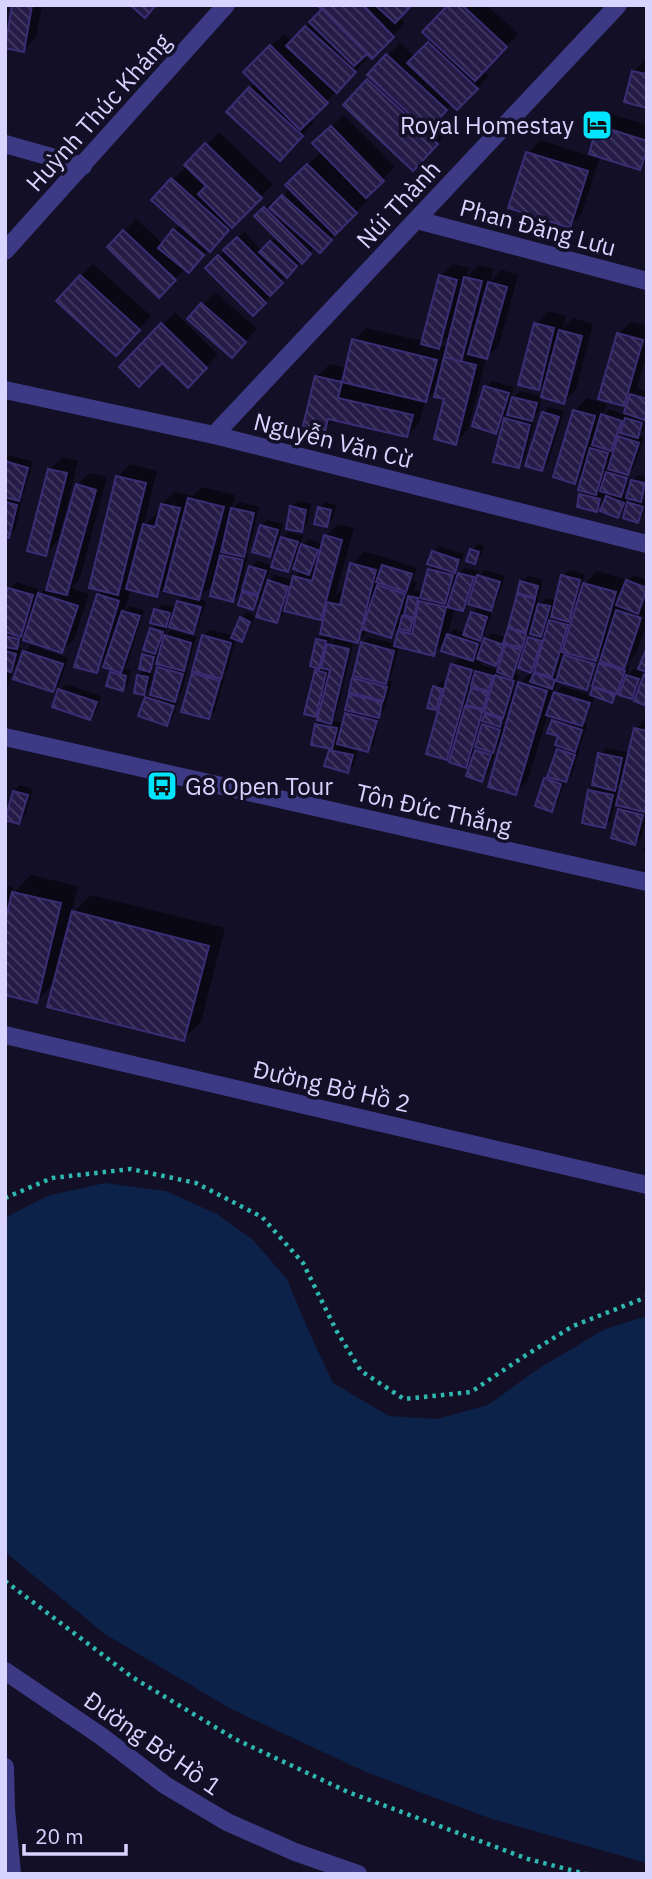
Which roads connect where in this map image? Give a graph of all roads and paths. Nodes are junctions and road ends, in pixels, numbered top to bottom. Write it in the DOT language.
graph roads {
  1 [pos="226,5"];
  2 [pos="618,5"];
  3 [pos="5,144"];
  4 [pos="83,166"];
  5 [pos="417,220"];
  6 [pos="5,251"];
  7 [pos="647,281"];
  8 [pos="5,390"];
  9 [pos="214,435"];
  10 [pos="647,544"];
  11 [pos="5,737"];
  12 [pos="647,882"];
  13 [pos="5,1035"];
  14 [pos="647,1185"];
  15 [pos="5,1198"];
  16 [pos="647,1297"];
  17 [pos="5,1581"];
  18 [pos="5,1671"];
  19 [pos="5,1767"];
  20 [pos="12,1874"];
  21 [pos="358,1874"];
  22 [pos="586,1874"];
  1 -- 4 [label="street, Huỳnh Thúc Kháng"];
  2 -- 5 [label="street, Núi Thành"];
  3 -- 4 [label="street"];
  4 -- 6 [label="street, Huỳnh Thúc Kháng"];
  5 -- 7 [label="street, Phan Đăng Lưu"];
  5 -- 9 [label="street, Núi Thành"];
  8 -- 9 [label="street, Nguyễn Văn Cừ"];
  9 -- 10 [label="street, Nguyễn Văn Cừ"];
  11 -- 12 [label="street, Tôn Đức Thắng"];
  13 -- 14 [label="street, Đường Bờ Hồ 2"];
  15 -- 16 [label="path"];
  17 -- 22 [label="path"];
  18 -- 21 [label="street, Đường Bờ Hồ 1"];
  19 -- 20 [label="street"];
}
